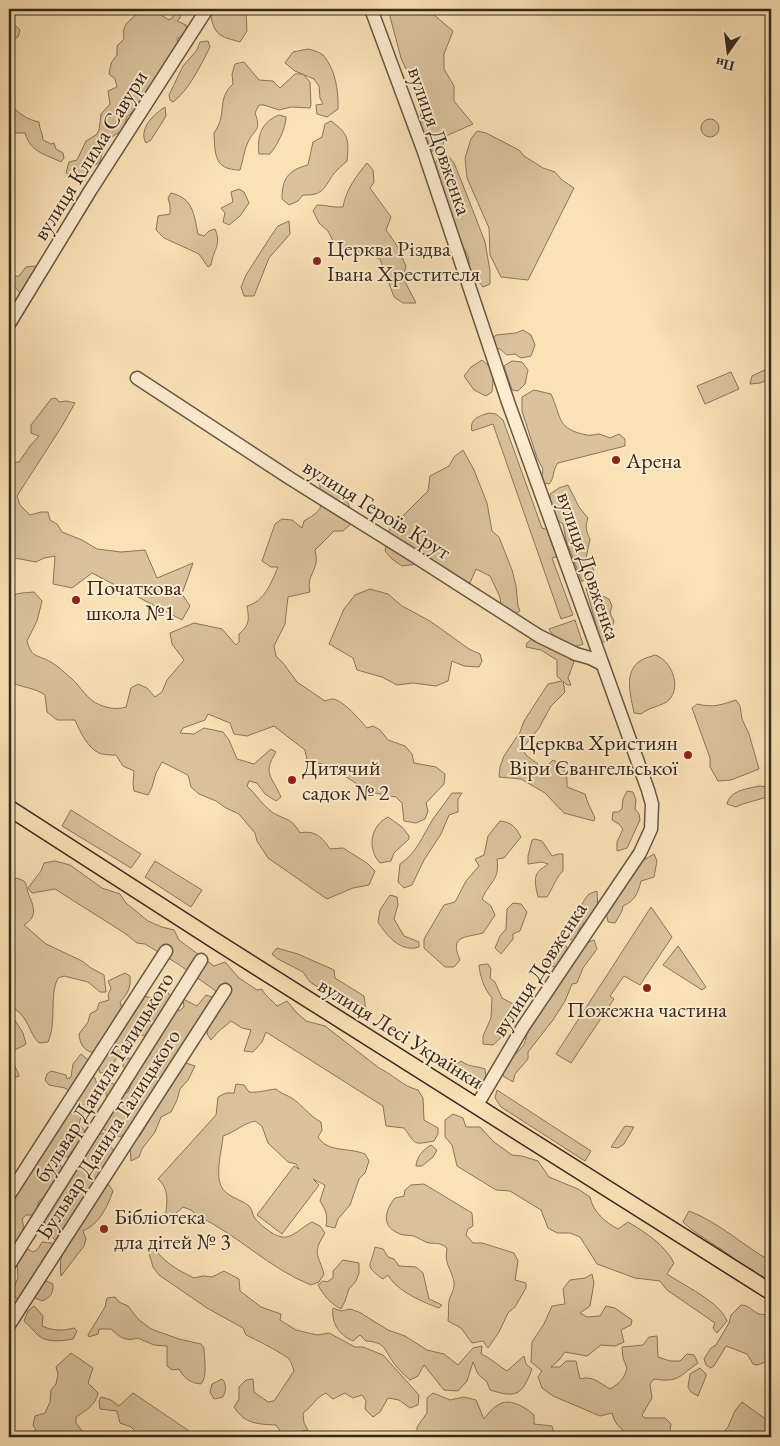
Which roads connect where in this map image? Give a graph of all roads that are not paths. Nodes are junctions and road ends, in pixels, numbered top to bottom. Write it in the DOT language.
graph roads {
  1 [pos="207,9"];
  2 [pos="371,9"];
  3 [pos="9,324"];
  4 [pos="137,378"];
  5 [pos="602,664"];
  6 [pos="9,808"];
  7 [pos="166,951"];
  8 [pos="201,960"];
  9 [pos="225,990"];
  10 [pos="477,1106"];
  11 [pos="9,1195"];
  12 [pos="9,1265"];
  13 [pos="771,1292"];
  14 [pos="9,1325"];
  1 -- 3 [label="street, вулиця Клима Савури"];
  2 -- 5 [label="street, вулиця Довженка"];
  4 -- 5 [label="street, вулиця Героїв Крут"];
  5 -- 10 [label="street, вулиця Довженка"];
  6 -- 10 [label="main road, вулиця Лесі Українки"];
  7 -- 11 [label="street, Бульвар Данила Галицького"];
  8 -- 12 [label="street, бульвар Данила Галицького"];
  9 -- 14 [label="street, Бульвар Данила Галицького"];
  10 -- 13 [label="main road, вулиця Лесі Українки"];
}
